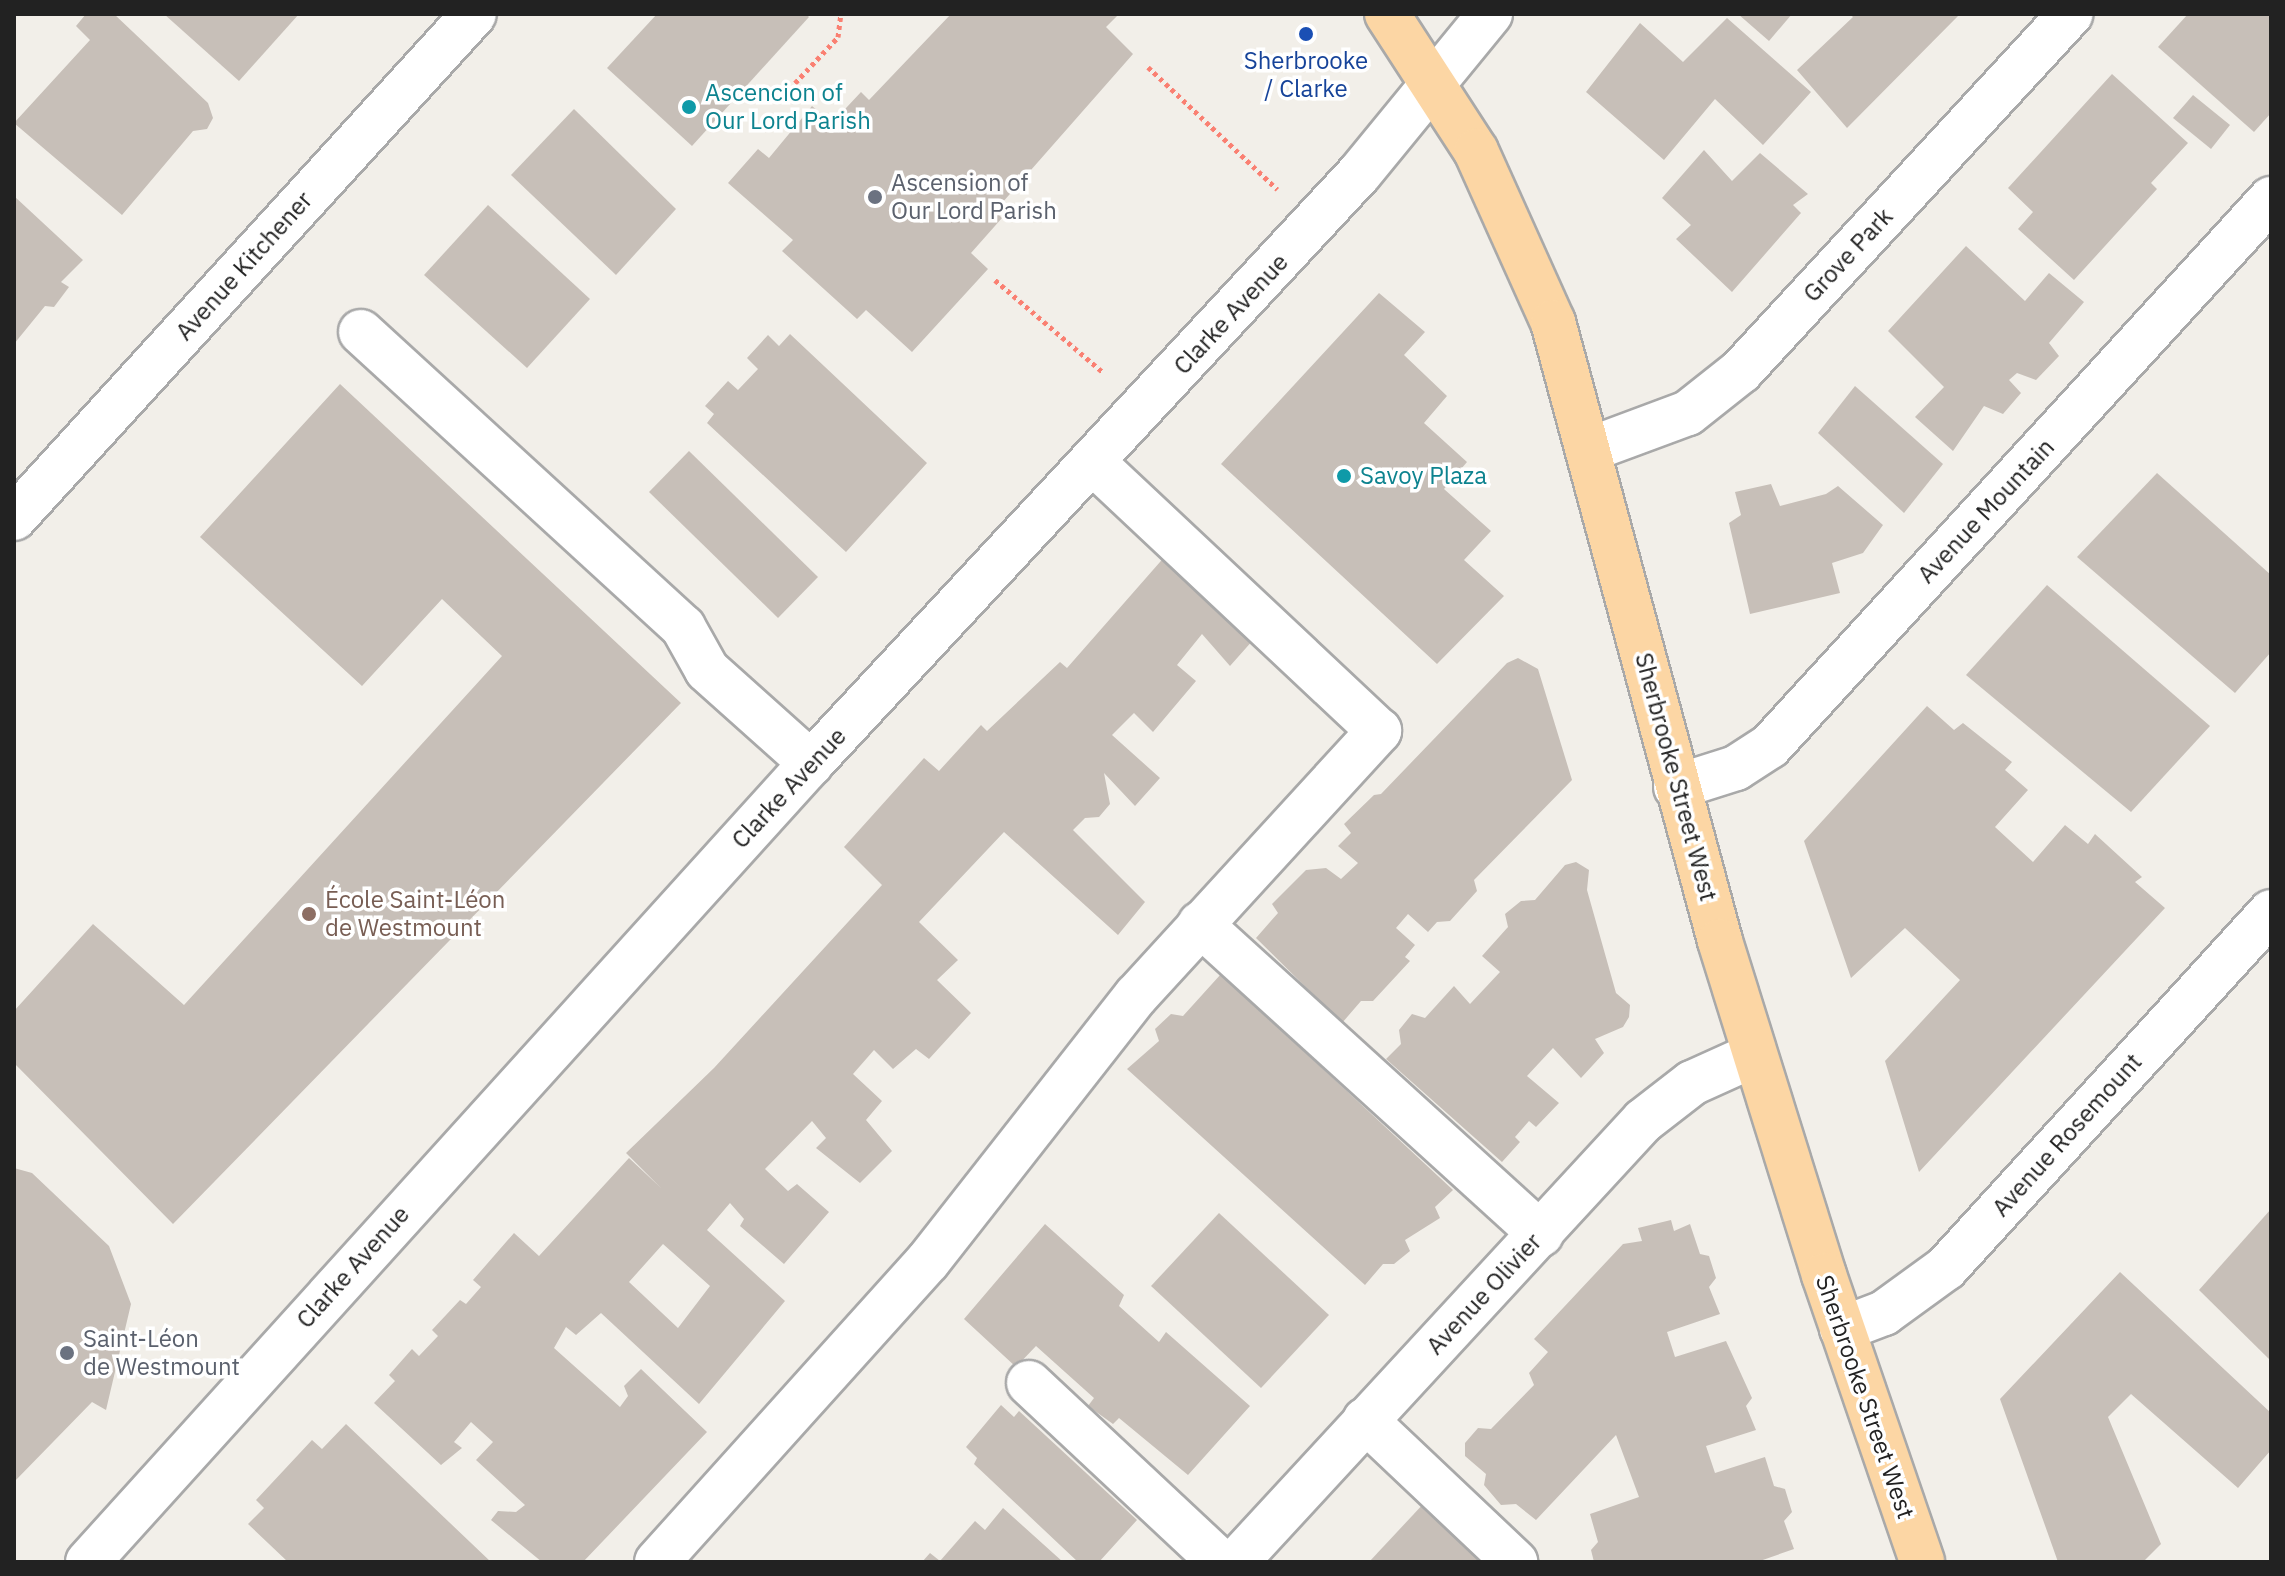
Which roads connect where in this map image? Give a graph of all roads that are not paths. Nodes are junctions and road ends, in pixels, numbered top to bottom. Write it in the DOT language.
graph roads {
  1 [pos="474,14"];
  2 [pos="1387,14"];
  3 [pos="1490,14"];
  4 [pos="2071,14"];
  5 [pos="1435,82"];
  6 [pos="2271,199"];
  7 [pos="361,332"];
  8 [pos="1591,449"];
  9 [pos="1093,462"];
  10 [pos="14,518"];
  11 [pos="811,763"];
  12 [pos="1676,787"];
  13 [pos="2271,912"];
  14 [pos="1200,924"];
  15 [pos="1754,1055"];
  16 [pos="1541,1234"];
  17 [pos="1842,1329"];
  18 [pos="1029,1383"];
  19 [pos="1365,1420"];
  20 [pos="88,1562"];
  21 [pos="657,1562"];
  22 [pos="1220,1562"];
  23 [pos="1236,1562"];
  24 [pos="1515,1562"];
  25 [pos="1922,1562"];
  1 -- 10 [label="street, Avenue Kitchener"];
  2 -- 5 [label="main road, Sherbrooke Street West"];
  3 -- 5 [label="street, Clarke Avenue"];
  4 -- 8 [label="street, Grove Park"];
  5 -- 8 [label="main road, Sherbrooke Street West"];
  5 -- 9 [label="street, Clarke Avenue"];
  6 -- 12 [label="street, Avenue Mountain"];
  7 -- 11 [label="street"];
  8 -- 12 [label="main road, Sherbrooke Street West"];
  9 -- 11 [label="street, Clarke Avenue"];
  9 -- 14 [label="street"];
  11 -- 20 [label="street, Clarke Avenue"];
  12 -- 15 [label="main road, Sherbrooke Street West"];
  13 -- 17 [label="street, Avenue Rosemount"];
  14 -- 16 [label="street"];
  14 -- 21 [label="street"];
  15 -- 16 [label="street, Avenue Olivier"];
  15 -- 17 [label="main road, Sherbrooke Street West"];
  16 -- 19 [label="street, Avenue Olivier"];
  17 -- 25 [label="main road, Sherbrooke Street West"];
  18 -- 22 [label="street"];
  19 -- 23 [label="street, Avenue Olivier"];
  19 -- 24 [label="street"];
}
